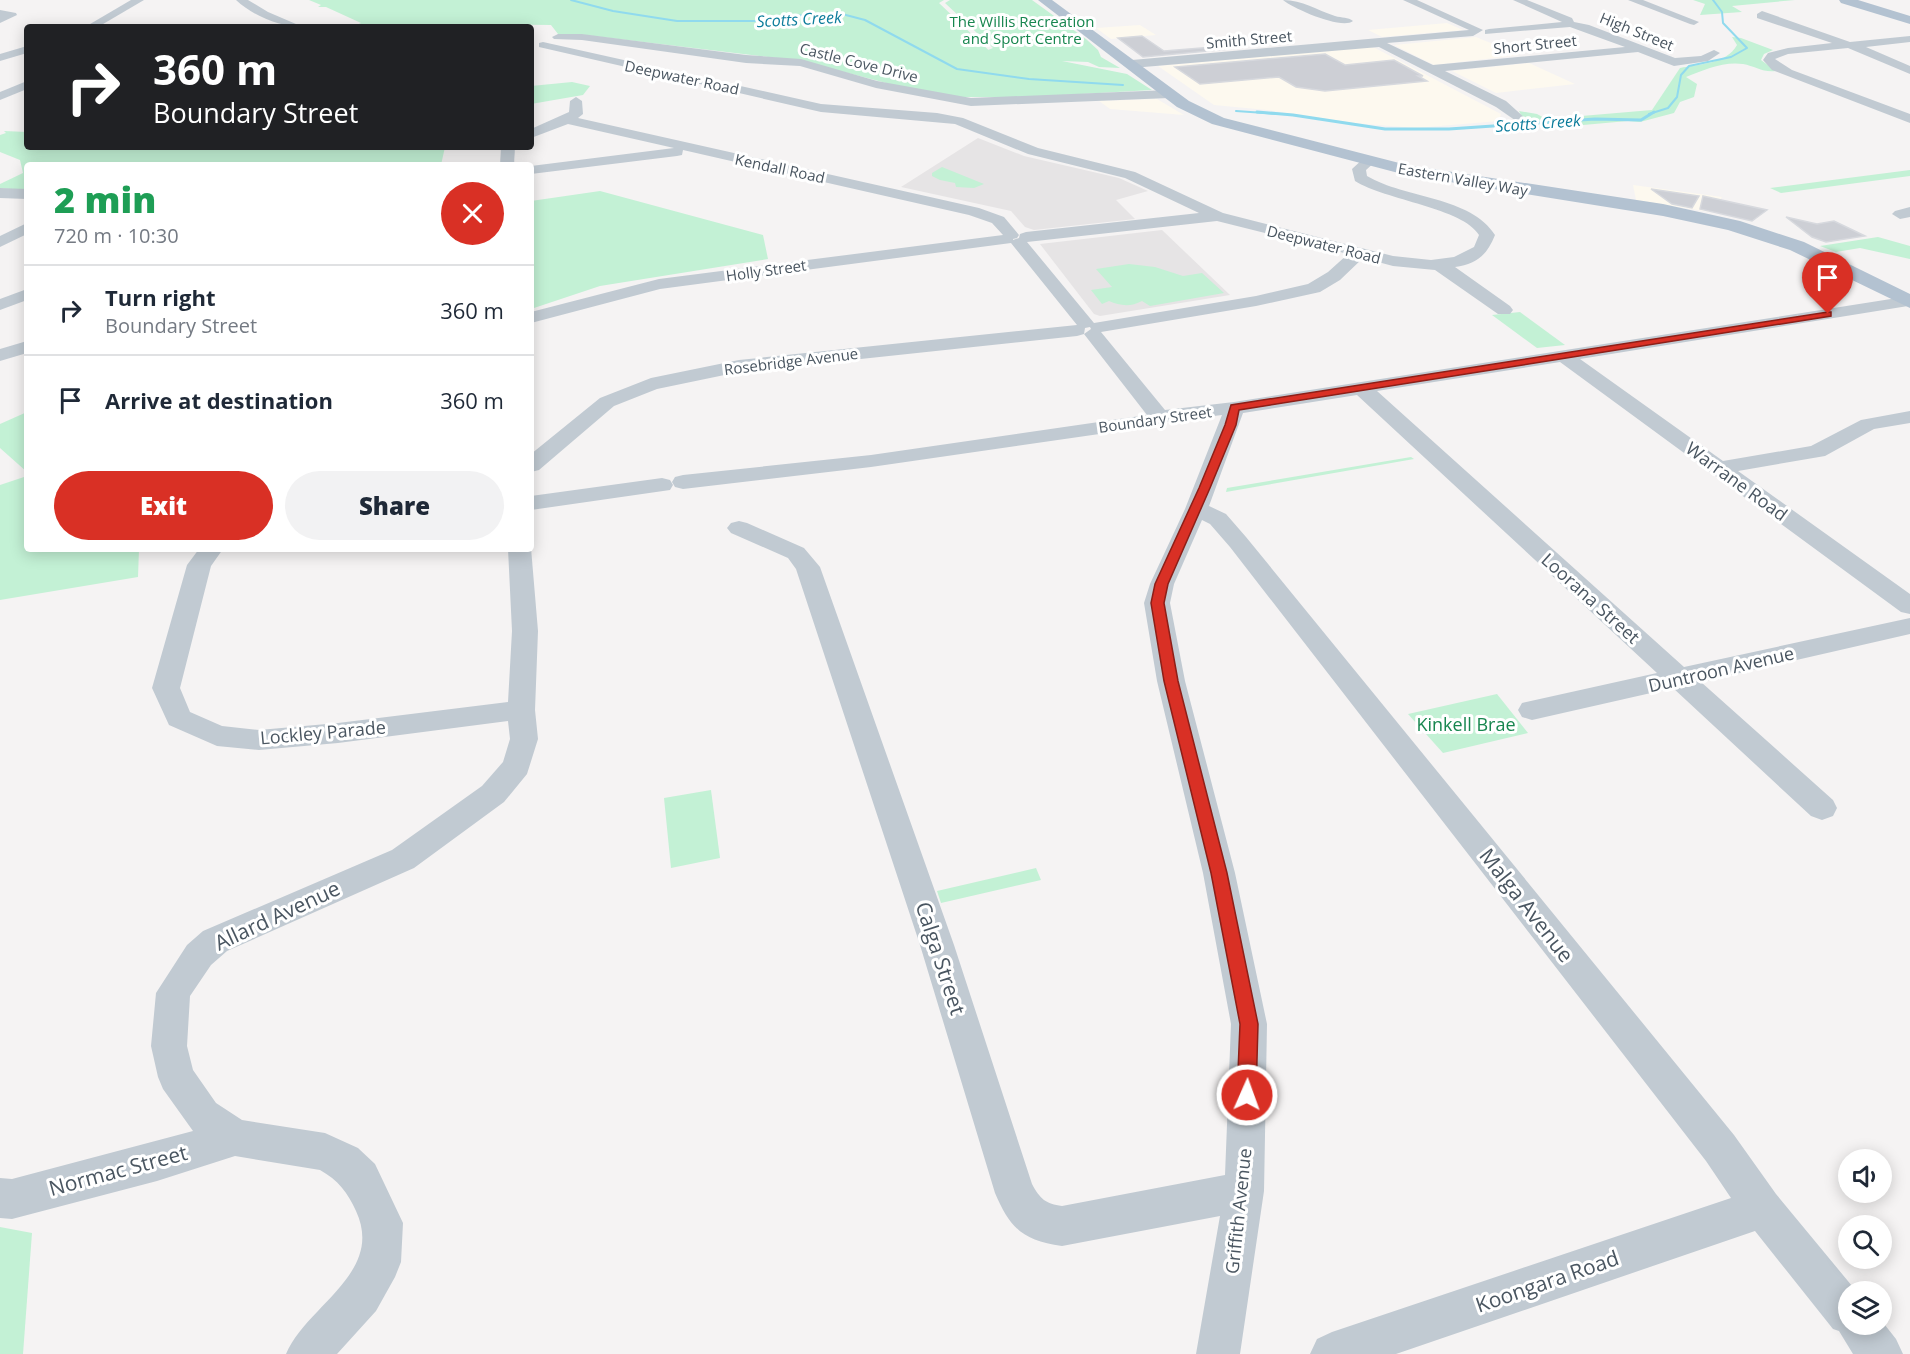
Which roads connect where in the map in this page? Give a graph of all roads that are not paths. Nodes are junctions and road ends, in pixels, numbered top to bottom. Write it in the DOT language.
graph roads {
  1 [pos="139,0"];
  2 [pos="241,0"];
  3 [pos="1044,0"];
  4 [pos="1288,0"];
  5 [pos="1408,0"];
  6 [pos="1518,0"];
  7 [pos="1633,0"];
  8 [pos="1845,0"];
  9 [pos="0,13"];
  10 [pos="1762,14"];
  11 [pos="0,20"];
  12 [pos="1910,20"];
  13 [pos="1694,22"];
  14 [pos="95,24"];
  15 [pos="291,24"];
  16 [pos="1570,24"];
  17 [pos="1482,33"];
  18 [pos="1363,35"];
  19 [pos="1910,39"];
  20 [pos="1500,41"];
  21 [pos="537,44"];
  22 [pos="1848,45"];
  23 [pos="1640,48"];
  24 [pos="24,50"];
  25 [pos="1521,50"];
  26 [pos="1714,54"];
  27 [pos="0,58"];
  28 [pos="1539,58"];
  29 [pos="1132,64"];
  30 [pos="1433,69"];
  31 [pos="1910,70"];
  32 [pos="24,86"];
  33 [pos="1169,94"];
  34 [pos="0,96"];
  35 [pos="576,101"];
  36 [pos="1519,119"];
  37 [pos="1910,119"];
  38 [pos="567,120"];
  39 [pos="534,133"];
  40 [pos="702,151"];
  41 [pos="1369,161"];
  42 [pos="534,170"];
  43 [pos="0,193"];
  44 [pos="23,194"];
  45 [pos="0,202"];
  46 [pos="1217,216"];
  47 [pos="24,230"];
  48 [pos="1015,239"];
  49 [pos="0,242"];
  50 [pos="1359,253"];
  51 [pos="1438,264"];
  52 [pos="24,295"];
  53 [pos="1909,301"];
  54 [pos="0,305"];
  55 [pos="1504,310"];
  56 [pos="534,317"];
  57 [pos="1089,328"];
  58 [pos="24,348"];
  59 [pos="0,355"];
  60 [pos="1564,356"];
  61 [pos="1360,387"];
  62 [pos="1234,408"];
  63 [pos="1162,416"];
  64 [pos="1910,417"];
  65 [pos="534,463"];
  66 [pos="1719,468"];
  67 [pos="534,503"];
  68 [pos="1196,509"];
  69 [pos="739,528"];
  70 [pos="520,552"];
  71 [pos="205,557"];
  72 [pos="1910,606"];
  73 [pos="1910,626"];
  74 [pos="1678,679"];
  75 [pos="521,710"];
  76 [pos="1532,710"];
  77 [pos="1822,808"];
  78 [pos="235,1137"];
  79 [pos="1244,1191"];
  80 [pos="0,1198"];
  81 [pos="1762,1208"];
  82 [pos="1838,1302"];
  83 [pos="1866,1335"];
  84 [pos="308,1354"];
  85 [pos="1218,1354"];
  86 [pos="1332,1354"];
  87 [pos="1881,1354"];
  1 -- 14 [label="street"];
  2 -- 15 [label="street"];
  3 -- 29 [label="main road, Eastern Valley Way"];
  4 -- 18 [label="street"];
  5 -- 17 [label="street"];
  6 -- 16 [label="street, High Street"];
  7 -- 13 [label="street"];
  8 -- 12 [label="main road"];
  9 -- 11 [label="street"];
  10 -- 22 [label="street"];
  16 -- 17 [label="street, Smith Street"];
  16 -- 23 [label="street, High Street"];
  17 -- 18 [label="street, Smith Street"];
  17 -- 20 [label="street"];
  18 -- 29 [label="street, Smith Street"];
  18 -- 30 [label="street"];
  19 -- 22 [label="street"];
  21 -- 33 [label="street, Castle Cove Drive"];
  21 -- 46 [label="street, Deepwater Road"];
  22 -- 31 [label="street"];
  22 -- 37 [label="street"];
  23 -- 26 [label="street, High Street"];
  23 -- 28 [label="street, Short Street"];
  24 -- 27 [label="street"];
  25 -- 28 [label="street"];
  28 -- 30 [label="street, Short Street"];
  29 -- 33 [label="main road, Eastern Valley Way"];
  30 -- 36 [label="street"];
  32 -- 34 [label="street"];
  33 -- 41 [label="main road, Eastern Valley Way"];
  35 -- 38 [label="street"];
  38 -- 39 [label="street"];
  38 -- 40 [label="street, Kendall Road"];
  40 -- 42 [label="street"];
  40 -- 48 [label="street, Kendall Road"];
  41 -- 51 [label="street, Deepwater Road"];
  41 -- 53 [label="main road, Eastern Valley Way"];
  43 -- 44 [label="street"];
  44 -- 45 [label="street"];
  46 -- 48 [label="street, Holly Street"];
  46 -- 50 [label="street, Deepwater Road"];
  47 -- 49 [label="street"];
  48 -- 56 [label="street, Holly Street"];
  48 -- 57 [label="street, Kendall Road"];
  50 -- 51 [label="street, Deepwater Road"];
  50 -- 57 [label="street, Rosebridge Avenue"];
  51 -- 55 [label="street"];
  52 -- 54 [label="street"];
  53 -- 60 [label="street, Boundary Street"];
  57 -- 63 [label="street, Kendall Road"];
  57 -- 65 [label="street, Rosebridge Avenue"];
  58 -- 59 [label="street"];
  60 -- 61 [label="street, Boundary Street"];
  60 -- 66 [label="street, Warrane Road"];
  61 -- 62 [label="street, Boundary Street"];
  61 -- 74 [label="street, Loorana Street"];
  62 -- 63 [label="street, Boundary Street"];
  62 -- 68 [label="street, Griffith Avenue"];
  63 -- 67 [label="street, Boundary Street"];
  64 -- 66 [label="street"];
  66 -- 72 [label="street, Warrane Road"];
  68 -- 79 [label="street, Griffith Avenue"];
  68 -- 81 [label="street, Malga Avenue"];
  69 -- 79 [label="street, Calga Street"];
  70 -- 75 [label="street, Allard Avenue"];
  71 -- 75 [label="street, Lockley Parade"];
  73 -- 74 [label="street, Duntroon Avenue"];
  74 -- 76 [label="street, Duntroon Avenue"];
  74 -- 77 [label="street, Loorana Street"];
  75 -- 78 [label="street, Allard Avenue"];
  78 -- 80 [label="street, Normac Street"];
  78 -- 84 [label="street, Allard Avenue"];
  79 -- 85 [label="street, Griffith Avenue"];
  81 -- 82 [label="street, Malga Avenue"];
  81 -- 86 [label="street, Koongara Road"];
  83 -- 87 [label="street"];
}
